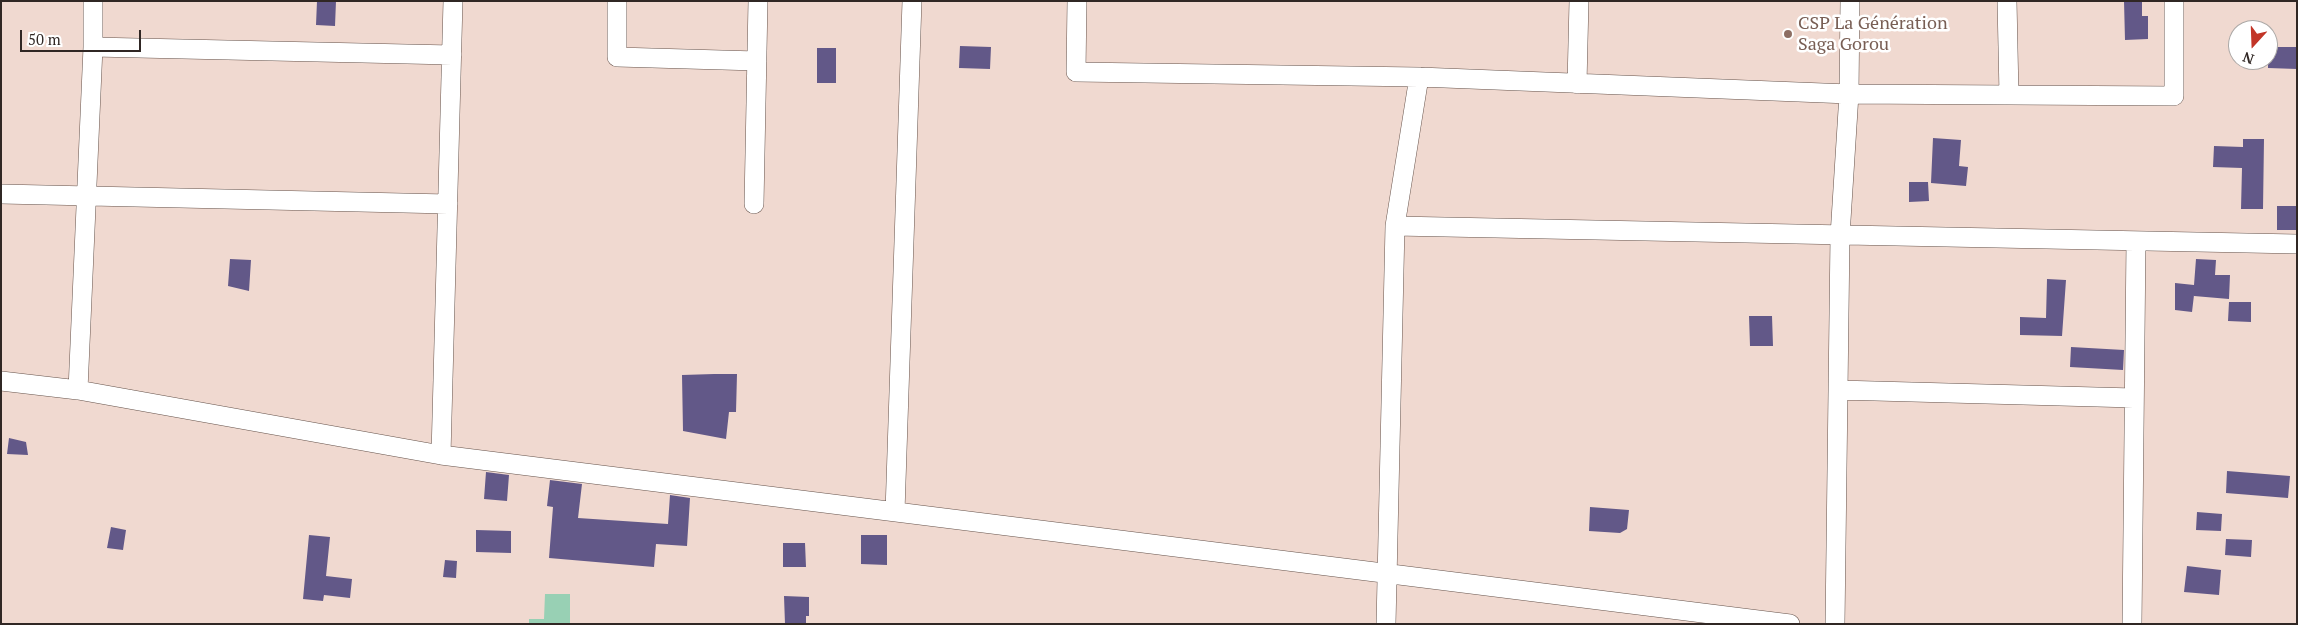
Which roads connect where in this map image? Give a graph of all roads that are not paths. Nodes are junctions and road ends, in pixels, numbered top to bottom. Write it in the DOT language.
graph roads {
  1 [pos="93,1"];
  2 [pos="453,1"];
  3 [pos="618,1"];
  4 [pos="758,1"];
  5 [pos="912,1"];
  6 [pos="1077,1"];
  7 [pos="1579,1"];
  8 [pos="1850,1"];
  9 [pos="2007,1"];
  10 [pos="2174,1"];
  11 [pos="93,47"];
  12 [pos="452,55"];
  13 [pos="757,61"];
  14 [pos="1419,77"];
  15 [pos="1577,84"];
  16 [pos="1849,94"];
  17 [pos="2009,95"];
  18 [pos="1,194"];
  19 [pos="86,195"];
  20 [pos="448,204"];
  21 [pos="754,204"];
  22 [pos="1395,226"];
  23 [pos="1840,236"];
  24 [pos="2136,241"];
  25 [pos="2297,244"];
  26 [pos="1,381"];
  27 [pos="78,390"];
  28 [pos="1838,390"];
  29 [pos="2134,398"];
  30 [pos="441,456"];
  31 [pos="895,512"];
  32 [pos="1386,573"];
  33 [pos="1386,624"];
  34 [pos="1790,624"];
  35 [pos="1835,624"];
  36 [pos="2132,624"];
  1 -- 11 [label="street"];
  2 -- 12 [label="street"];
  3 -- 13 [label="street"];
  4 -- 13 [label="street"];
  5 -- 31 [label="street"];
  6 -- 14 [label="street"];
  7 -- 15 [label="street"];
  8 -- 16 [label="street"];
  9 -- 17 [label="street"];
  10 -- 17 [label="street"];
  11 -- 12 [label="street"];
  11 -- 19 [label="street"];
  12 -- 20 [label="street"];
  13 -- 21 [label="street"];
  14 -- 15 [label="street"];
  14 -- 22 [label="street"];
  15 -- 16 [label="street"];
  16 -- 17 [label="street"];
  16 -- 23 [label="street"];
  18 -- 19 [label="street"];
  19 -- 20 [label="street"];
  19 -- 27 [label="street"];
  20 -- 30 [label="street"];
  22 -- 23 [label="street"];
  22 -- 32 [label="street"];
  23 -- 24 [label="street"];
  23 -- 28 [label="street"];
  24 -- 25 [label="street"];
  24 -- 29 [label="street"];
  26 -- 27 [label="street"];
  27 -- 30 [label="street"];
  28 -- 29 [label="street"];
  28 -- 35 [label="street"];
  29 -- 36 [label="street"];
  30 -- 31 [label="street"];
  31 -- 32 [label="street"];
  32 -- 33 [label="street"];
  32 -- 34 [label="street"];
}
